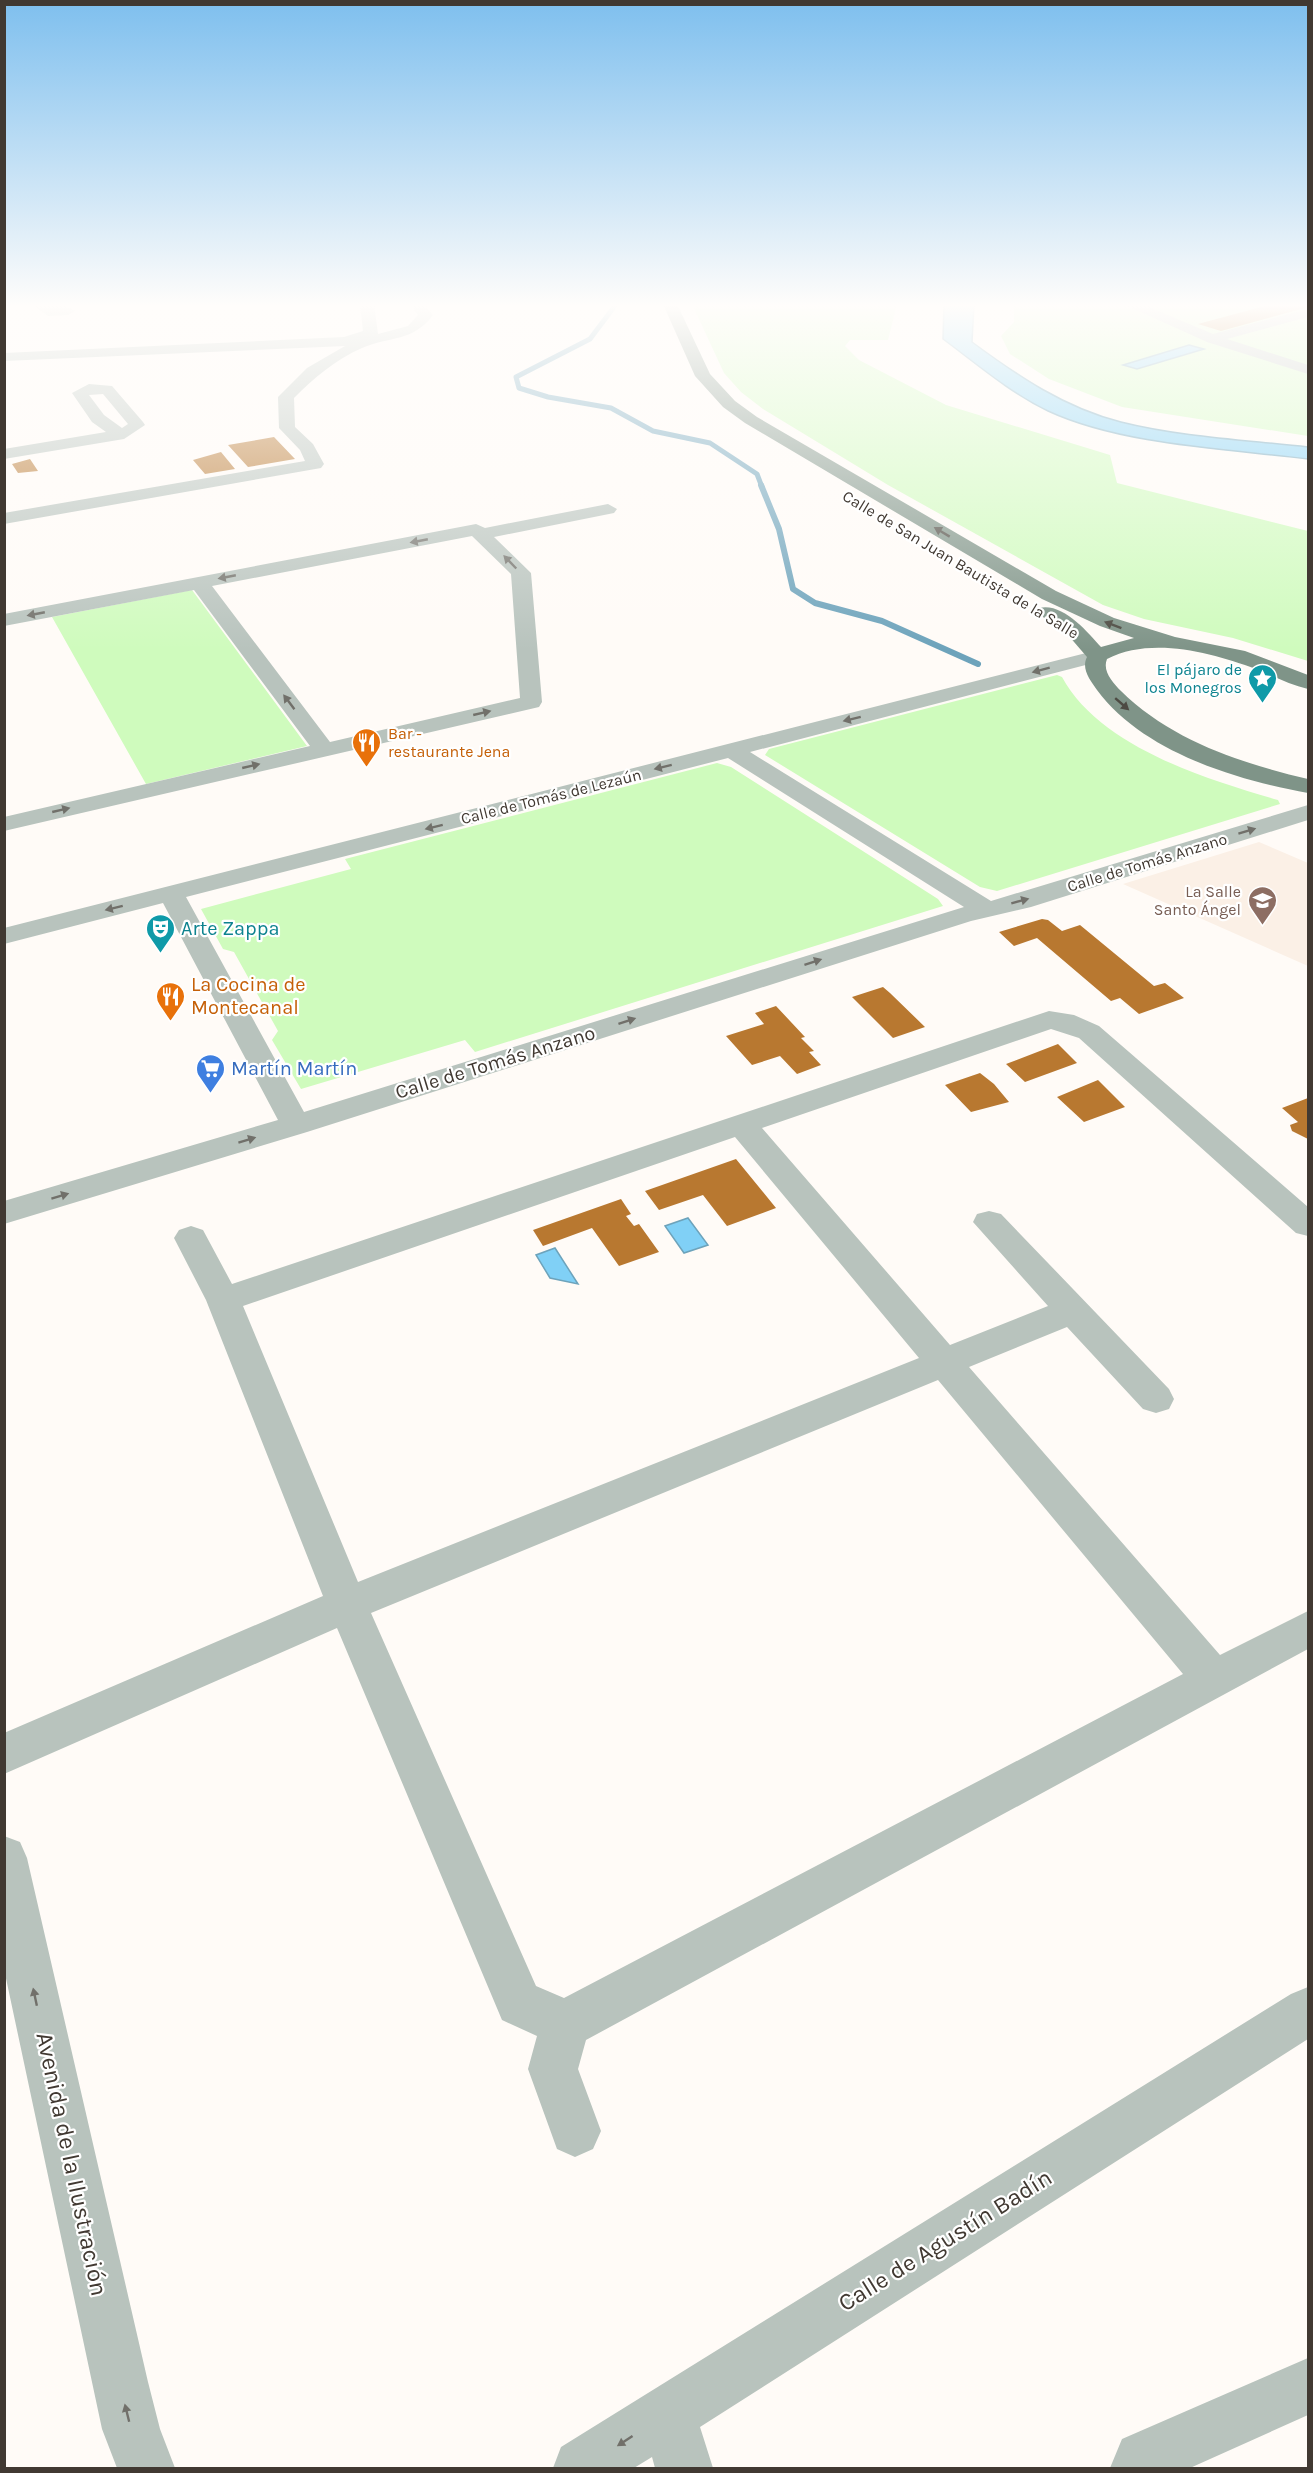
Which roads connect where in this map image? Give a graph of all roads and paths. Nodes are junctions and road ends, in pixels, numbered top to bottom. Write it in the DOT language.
graph roads {
  1 [pos="286,419"];
  2 [pos="727,419"];
  3 [pos="750,419"];
  4 [pos="124,434"];
  5 [pos="4,454"];
  6 [pos="608,509"];
  7 [pos="4,519"];
  8 [pos="483,534"];
  9 [pos="199,583"];
  10 [pos="4,620"];
  11 [pos="1169,642"];
  12 [pos="1098,656"];
  13 [pos="1266,666"];
  14 [pos="1308,675"];
  15 [pos="1308,683"];
  16 [pos="324,749"];
  17 [pos="731,750"];
  18 [pos="1308,786"];
  19 [pos="1308,812"];
  20 [pos="4,824"];
  21 [pos="171,894"];
  22 [pos="986,909"];
  23 [pos="4,936"];
  24 [pos="741,1124"];
  25 [pos="296,1125"];
  26 [pos="4,1213"];
  27 [pos="989,1222"];
  28 [pos="1308,1225"];
  29 [pos="190,1238"];
  30 [pos="224,1300"];
  31 [pos="1073,1310"];
  32 [pos="945,1362"];
  33 [pos="1156,1399"];
  34 [pos="347,1605"];
  35 [pos="1308,1629"];
  36 [pos="1214,1679"];
  37 [pos="4,1754"];
  38 [pos="4,1858"];
  39 [pos="1308,2011"];
  40 [pos="565,2024"];
  41 [pos="575,2131"];
  42 [pos="1308,2386"];
  43 [pos="668,2414"];
  44 [pos="146,2469"];
  45 [pos="582,2469"];
  46 [pos="684,2469"];
  47 [pos="1139,2469"];
  1 -- 7 [label="street"];
  2 -- 12 [label="main road, Calle de San Juan Bautista de la Salle"];
  11 -- 3 [label="main road, Calle de San Juan Bautista de la Salle, one-way"];
  4 -- 5 [label="street"];
  6 -- 8 [label="street"];
  8 -- 9 [label="street, one-way"];
  16 -- 8 [label="street, one-way"];
  9 -- 10 [label="street, one-way"];
  16 -- 9 [label="street, one-way"];
  11 -- 12 [label="main road, Calle de San Juan Bautista de la Salle"];
  11 -- 13 [label="main road, Calle de San Juan Bautista de la Salle"];
  12 -- 17 [label="street, Calle de Tomás de Lezaún, one-way"];
  12 -- 18 [label="main road, Calle de San Juan Bautista de la Salle, one-way"];
  13 -- 14 [label="street"];
  13 -- 15 [label="main road, Calle de San Juan Bautista de la Salle"];
  20 -- 16 [label="street, one-way"];
  17 -- 21 [label="street, Calle de Tomás de Lezaún, one-way"];
  17 -- 22 [label="street"];
  22 -- 19 [label="street, Calle de Tomás Anzano, one-way"];
  21 -- 23 [label="street, Calle de Tomás de Lezaún, one-way"];
  21 -- 25 [label="street"];
  25 -- 22 [label="street, Calle de Tomás Anzano, one-way"];
  24 -- 28 [label="street"];
  24 -- 30 [label="street"];
  24 -- 32 [label="street"];
  26 -- 25 [label="street, Calle de Tomás Anzano, one-way"];
  27 -- 31 [label="street"];
  29 -- 30 [label="street"];
  30 -- 34 [label="street"];
  31 -- 32 [label="street"];
  31 -- 33 [label="street"];
  32 -- 34 [label="street"];
  32 -- 36 [label="street"];
  34 -- 37 [label="street"];
  34 -- 40 [label="street"];
  35 -- 36 [label="street"];
  36 -- 40 [label="street"];
  44 -- 38 [label="street, Avenida de la Ilustración, one-way"];
  39 -- 43 [label="street, Calle de Agustín Badín"];
  40 -- 41 [label="street"];
  42 -- 47 [label="street"];
  43 -- 45 [label="street, Calle de Agustín Badín, one-way"];
  43 -- 46 [label="street"];
}
